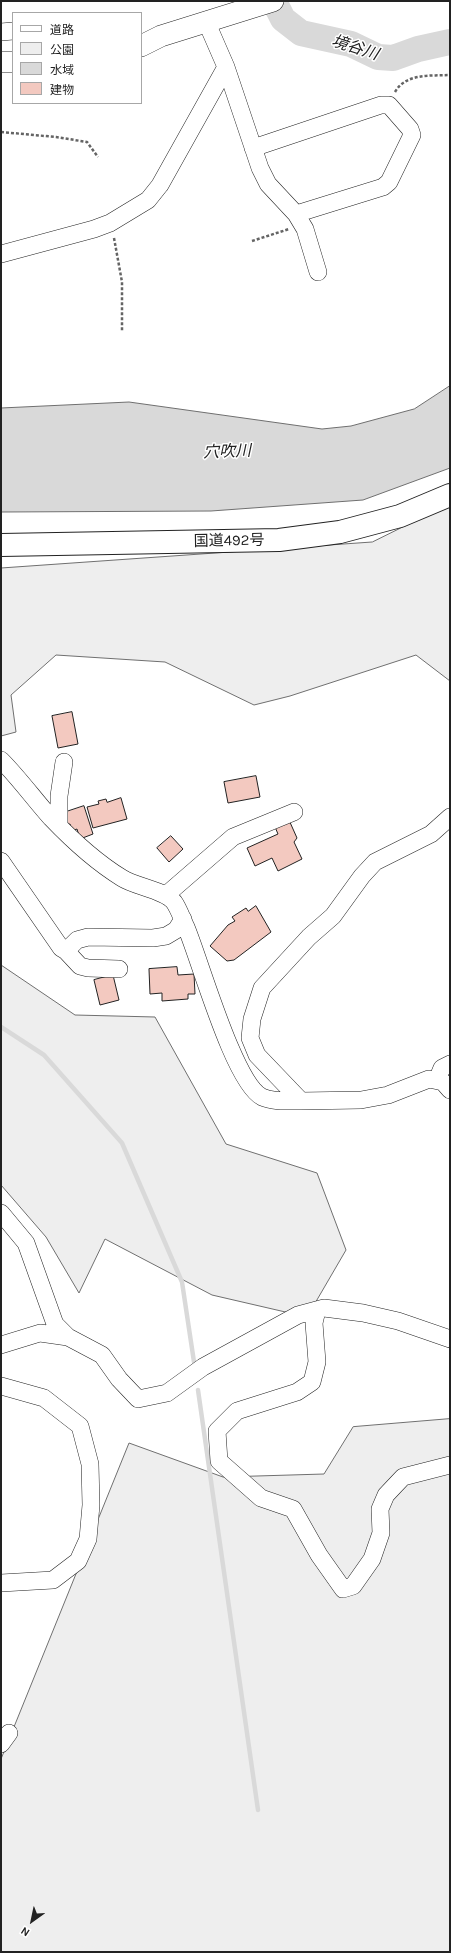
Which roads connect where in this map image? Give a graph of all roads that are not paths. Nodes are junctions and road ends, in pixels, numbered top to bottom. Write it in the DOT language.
graph roads {
  1 [pos="268,3"];
  2 [pos="206,21"];
  3 [pos="12,31"];
  4 [pos="1,32"];
  5 [pos="142,46"];
  6 [pos="1,62"];
  7 [pos="12,62"];
  8 [pos="226,67"];
  9 [pos="253,148"];
  10 [pos="299,220"];
  11 [pos="1,254"];
  12 [pos="318,272"];
  13 [pos="450,495"];
  14 [pos="1,545"];
  15 [pos="1,760"];
  16 [pos="64,762"];
  17 [pos="294,812"];
  18 [pos="450,817"];
  19 [pos="59,825"];
  20 [pos="1,861"];
  21 [pos="166,895"];
  22 [pos="182,919"];
  23 [pos="66,951"];
  24 [pos="120,969"];
  25 [pos="450,1064"];
  26 [pos="444,1085"];
  27 [pos="301,1101"];
  28 [pos="1,1213"];
  29 [pos="317,1310"];
  30 [pos="68,1337"];
  31 [pos="450,1339"];
  32 [pos="1,1345"];
  33 [pos="1,1386"];
  34 [pos="450,1465"];
  35 [pos="1,1583"];
  1 -- 2 [label="main road"];
  2 -- 5 [label="main road"];
  2 -- 8 [label="street"];
  3 -- 4 [label="street"];
  6 -- 7 [label="main road"];
  8 -- 9 [label="street"];
  8 -- 11 [label="street"];
  9 -- 10 [label="street"];
  9 -- 10 [label="street"];
  10 -- 12 [label="street"];
  13 -- 14 [label="highway, 国道492号"];
  15 -- 19 [label="street"];
  16 -- 19 [label="street"];
  17 -- 21 [label="street"];
  18 -- 27 [label="street"];
  19 -- 21 [label="street"];
  20 -- 23 [label="street"];
  21 -- 22 [label="street"];
  22 -- 23 [label="street"];
  22 -- 27 [label="street"];
  23 -- 24 [label="street"];
  25 -- 26 [label="street"];
  26 -- 27 [label="street"];
  28 -- 30 [label="street"];
  29 -- 30 [label="street"];
  29 -- 31 [label="street"];
  29 -- 34 [label="street"];
  30 -- 32 [label="street"];
  33 -- 35 [label="street"];
}
